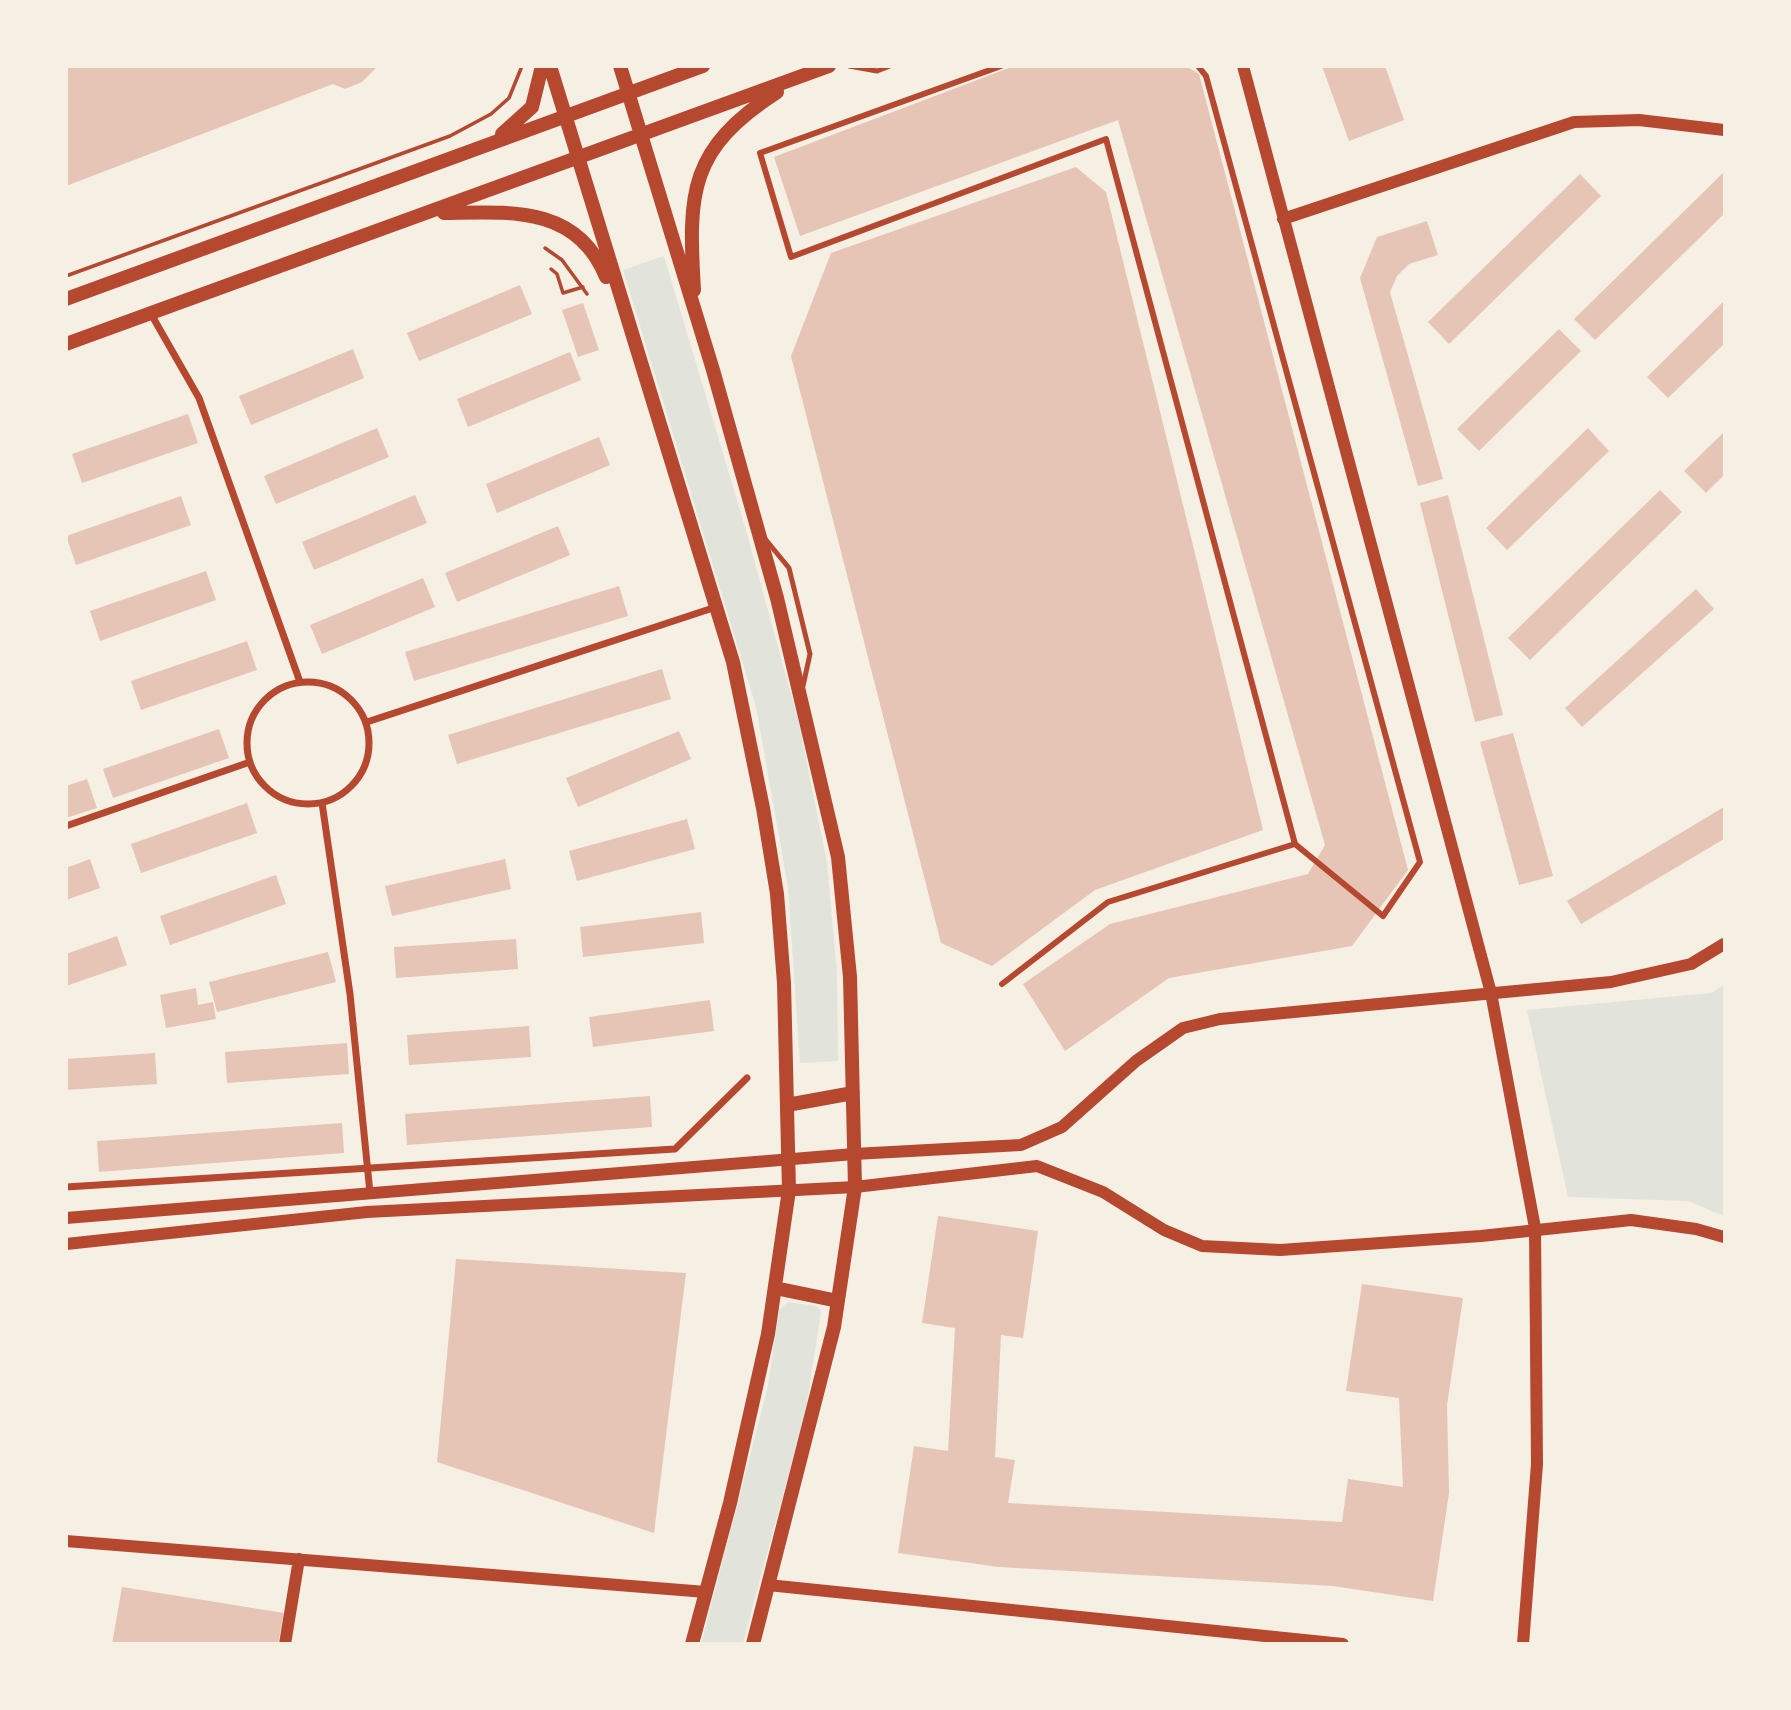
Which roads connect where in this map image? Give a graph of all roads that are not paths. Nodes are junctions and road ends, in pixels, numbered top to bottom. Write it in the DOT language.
graph roads {
  1 [pos="542,66"];
  2 [pos="550,66"];
  3 [pos="620,66"];
  4 [pos="702,66"];
  5 [pos="829,66"];
  6 [pos="849,66"];
  7 [pos="890,66"];
  8 [pos="1001,66"];
  9 [pos="1198,66"];
  10 [pos="1243,66"];
  11 [pos="803,76"];
  12 [pos="628,94"];
  13 [pos="565,117"];
  14 [pos="1724,130"];
  15 [pos="641,136"];
  16 [pos="461,155"];
  17 [pos="578,160"];
  18 [pos="432,213"];
  19 [pos="1283,219"];
  20 [pos="66,299"];
  21 [pos="695,312"];
  22 [pos="151,314"];
  23 [pos="66,344"];
  24 [pos="644,375"];
  25 [pos="716,607"];
  26 [pos="300,682"];
  27 [pos="367,722"];
  28 [pos="250,762"];
  29 [pos="321,803"];
  30 [pos="66,825"];
  31 [pos="1294,844"];
  32 [pos="1724,944"];
  33 [pos="1002,984"];
  34 [pos="1491,993"];
  35 [pos="747,1078"];
  36 [pos="853,1093"];
  37 [pos="787,1105"];
  38 [pos="855,1154"];
  39 [pos="788,1159"];
  40 [pos="368,1170"];
  41 [pos="66,1187"];
  42 [pos="855,1187"];
  43 [pos="789,1190"];
  44 [pos="370,1193"];
  45 [pos="66,1218"];
  46 [pos="1535,1228"];
  47 [pos="1724,1237"];
  48 [pos="66,1244"];
  49 [pos="775,1287"];
  50 [pos="838,1301"];
  51 [pos="66,1541"];
  52 [pos="299,1559"];
  53 [pos="768,1585"];
  54 [pos="706,1592"];
  55 [pos="285,1643"];
  56 [pos="692,1643"];
  57 [pos="753,1643"];
  58 [pos="1343,1643"];
  59 [pos="1523,1643"];
  1 -- 16 [label="main road"];
  2 -- 13 [label="main road"];
  3 -- 12 [label="main road"];
  4 -- 12 [label="main road"];
  5 -- 11 [label="main road"];
  6 -- 7 [label="lane"];
  8 -- 31 [label="street"];
  9 -- 31 [label="street"];
  10 -- 19 [label="street"];
  11 -- 15 [label="main road"];
  11 -- 21 [label="main road"];
  12 -- 13 [label="main road"];
  12 -- 15 [label="main road"];
  13 -- 16 [label="main road"];
  13 -- 17 [label="main road"];
  14 -- 19 [label="street"];
  15 -- 17 [label="main road"];
  15 -- 21 [label="main road"];
  16 -- 20 [label="main road"];
  17 -- 18 [label="main road"];
  17 -- 24 [label="main road"];
  18 -- 22 [label="main road"];
  18 -- 24 [label="main road"];
  19 -- 34 [label="street"];
  21 -- 36 [label="main road"];
  22 -- 23 [label="main road"];
  22 -- 26 [label="street"];
  24 -- 25 [label="main road"];
  25 -- 27 [label="street"];
  25 -- 37 [label="main road"];
  26 -- 27 [label="street"];
  26 -- 28 [label="street"];
  27 -- 29 [label="street"];
  28 -- 29 [label="street"];
  28 -- 30 [label="street"];
  29 -- 40 [label="street"];
  31 -- 33 [label="street"];
  32 -- 34 [label="street"];
  34 -- 38 [label="street"];
  34 -- 46 [label="street"];
  35 -- 40 [label="street"];
  36 -- 37 [label="main road"];
  36 -- 38 [label="main road"];
  37 -- 39 [label="main road"];
  38 -- 39 [label="street"];
  38 -- 42 [label="main road"];
  39 -- 43 [label="main road"];
  39 -- 44 [label="street"];
  40 -- 41 [label="street"];
  40 -- 44 [label="street"];
  42 -- 43 [label="street"];
  42 -- 46 [label="street"];
  42 -- 50 [label="main road"];
  43 -- 48 [label="street"];
  43 -- 49 [label="main road"];
  44 -- 45 [label="street"];
  46 -- 47 [label="street"];
  46 -- 59 [label="street"];
  49 -- 50 [label="main road"];
  49 -- 54 [label="main road"];
  50 -- 53 [label="main road"];
  51 -- 52 [label="street"];
  52 -- 54 [label="street"];
  52 -- 55 [label="street"];
  53 -- 57 [label="main road"];
  53 -- 58 [label="street"];
  54 -- 56 [label="main road"];
}
